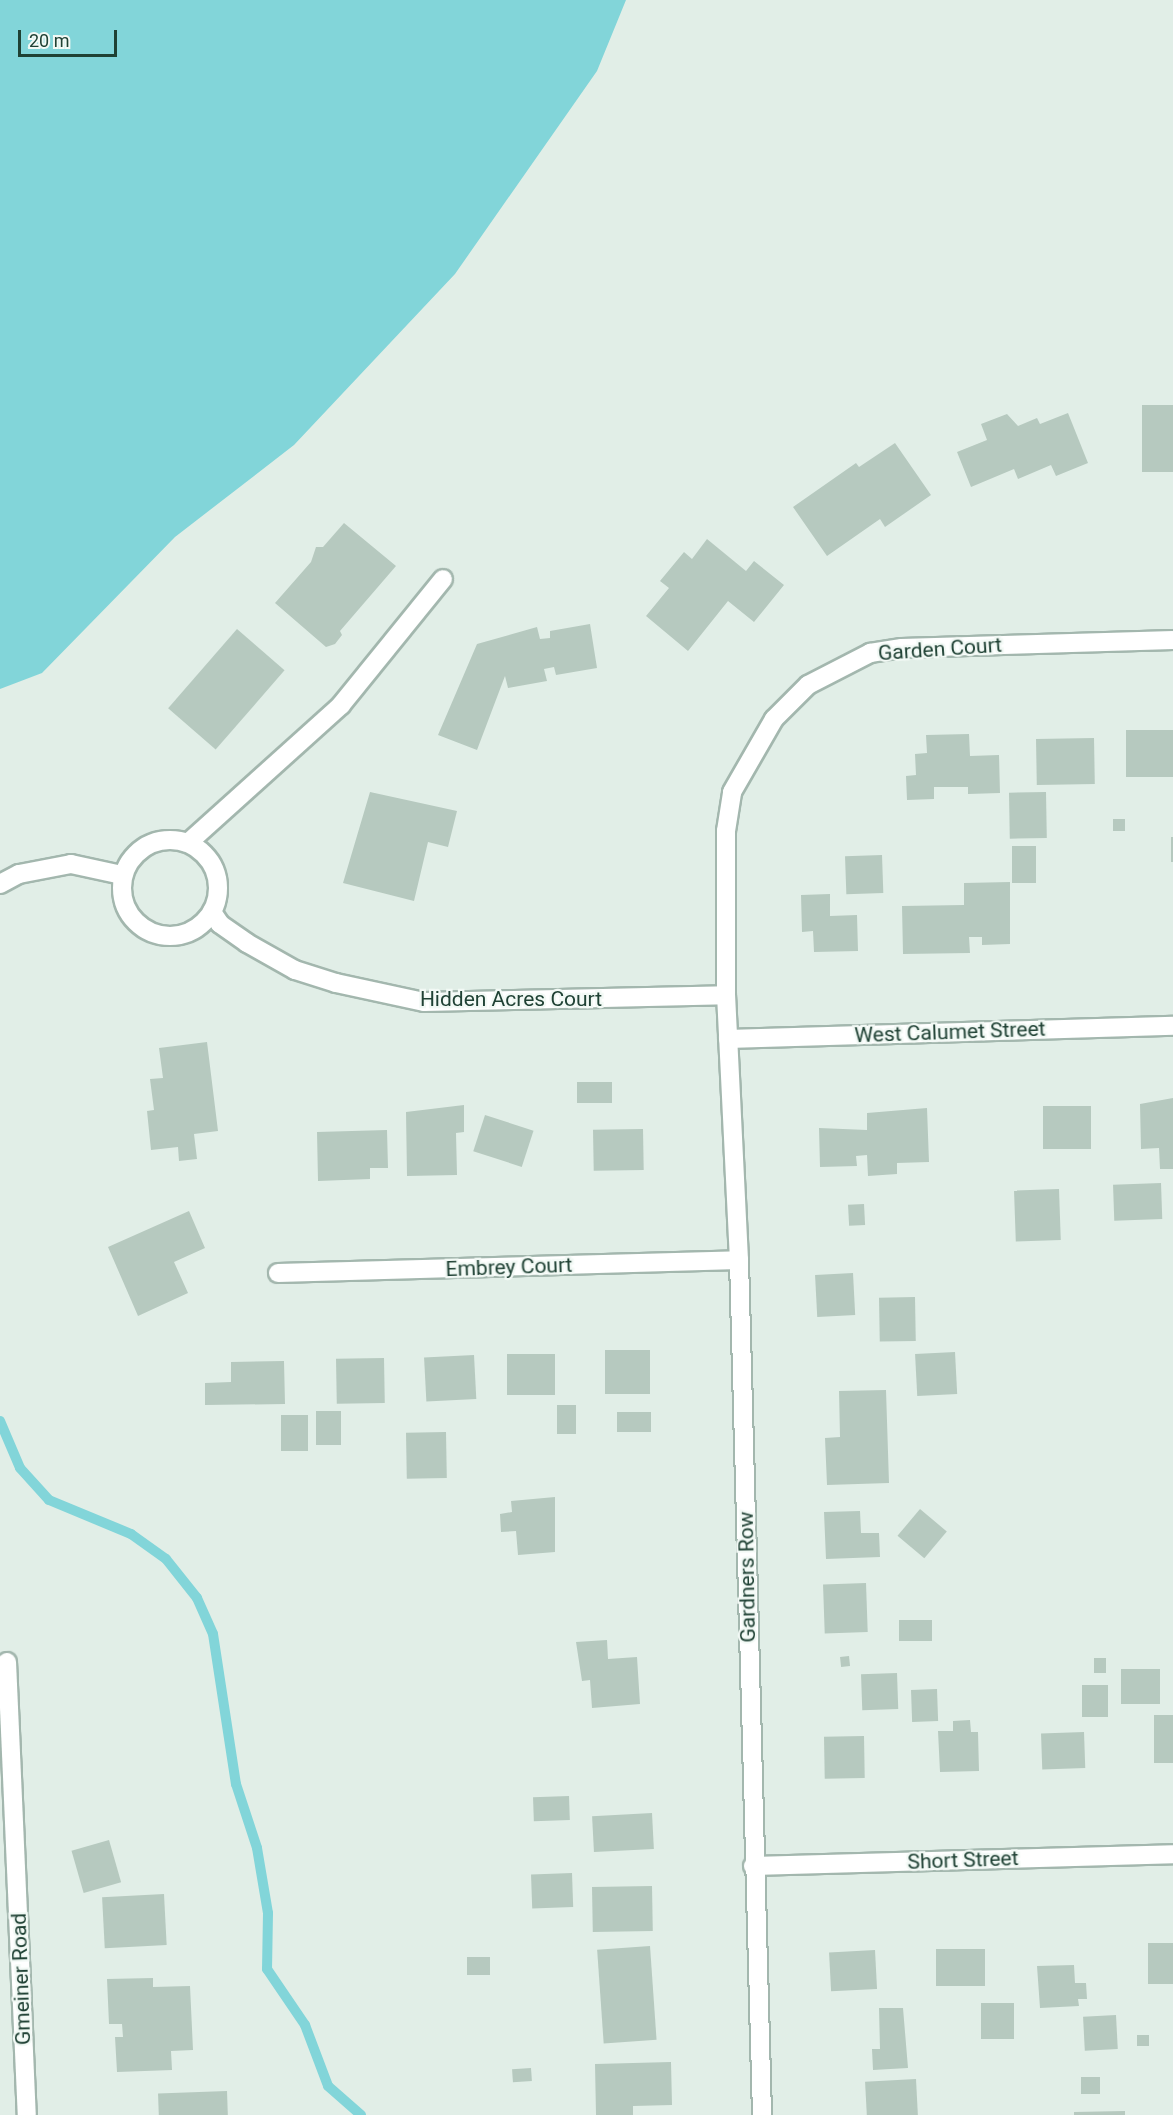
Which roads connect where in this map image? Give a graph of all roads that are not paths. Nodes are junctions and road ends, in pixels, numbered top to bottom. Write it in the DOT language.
graph roads {
  1 [pos="443,579"];
  2 [pos="1173,640"];
  3 [pos="188,843"];
  4 [pos="122,875"];
  5 [pos="0,884"];
  6 [pos="212,912"];
  7 [pos="726,995"];
  8 [pos="1173,1026"];
  9 [pos="728,1039"];
  10 [pos="739,1260"];
  11 [pos="278,1273"];
  12 [pos="7,1662"];
  13 [pos="1173,1854"];
  14 [pos="753,1866"];
  15 [pos="27,2115"];
  16 [pos="762,2115"];
  1 -- 3 [label="street"];
  2 -- 7 [label="street, Garden Court"];
  3 -- 4 [label="street"];
  3 -- 6 [label="street"];
  4 -- 5 [label="street"];
  4 -- 6 [label="street"];
  6 -- 7 [label="street, Hidden Acres Court"];
  7 -- 9 [label="street, Garden Court"];
  8 -- 9 [label="street, West Calumet Street"];
  9 -- 10 [label="street, Gardners Row"];
  10 -- 11 [label="street, Embrey Court"];
  10 -- 14 [label="street, Gardners Row"];
  12 -- 15 [label="street, Gmeiner Road"];
  13 -- 14 [label="street, Short Street"];
  14 -- 16 [label="street, Gardners Row"];
}
